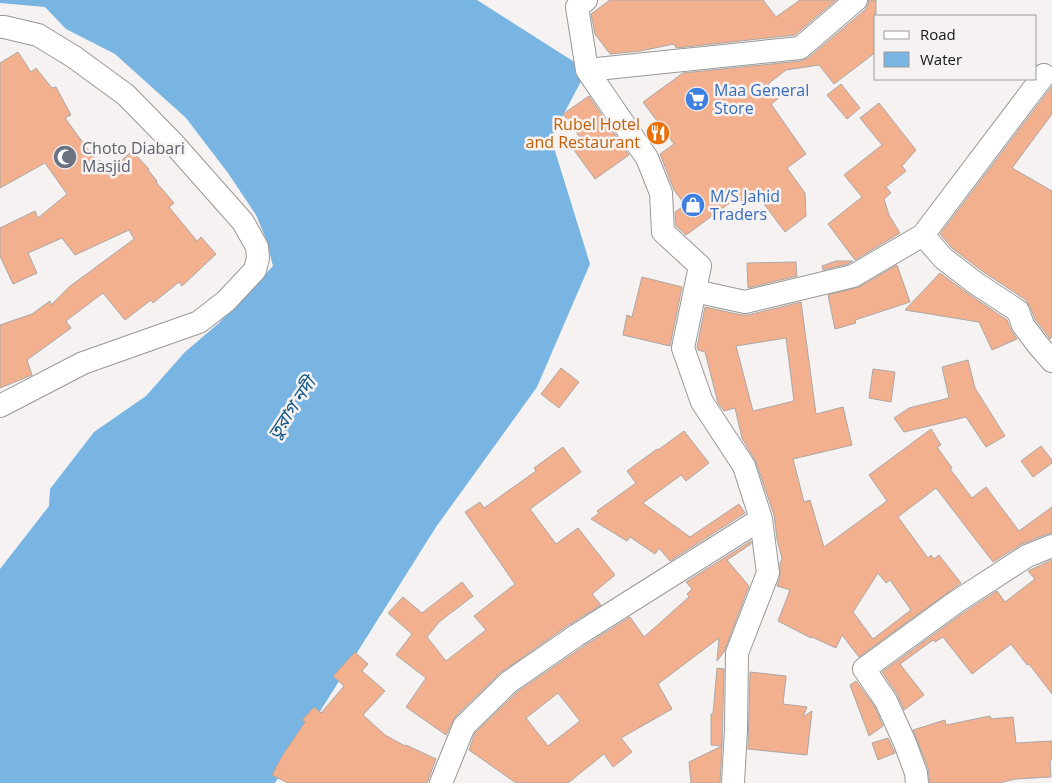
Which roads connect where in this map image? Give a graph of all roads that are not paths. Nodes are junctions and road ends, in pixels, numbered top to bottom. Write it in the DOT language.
graph roads {
  1 [pos="586,0"];
  2 [pos="856,0"];
  3 [pos="0,28"];
  4 [pos="587,70"];
  5 [pos="1044,75"];
  6 [pos="922,235"];
  7 [pos="695,291"];
  8 [pos="1052,361"];
  9 [pos="0,406"];
  10 [pos="760,519"];
  11 [pos="1052,546"];
  12 [pos="441,783"];
  13 [pos="733,783"];
  14 [pos="917,783"];
  1 -- 4 [label="street"];
  2 -- 4 [label="street"];
  3 -- 9 [label="street"];
  4 -- 7 [label="street"];
  5 -- 6 [label="street"];
  6 -- 7 [label="street"];
  6 -- 8 [label="street"];
  7 -- 10 [label="street"];
  10 -- 12 [label="street"];
  10 -- 13 [label="street"];
  11 -- 14 [label="street"];
}
